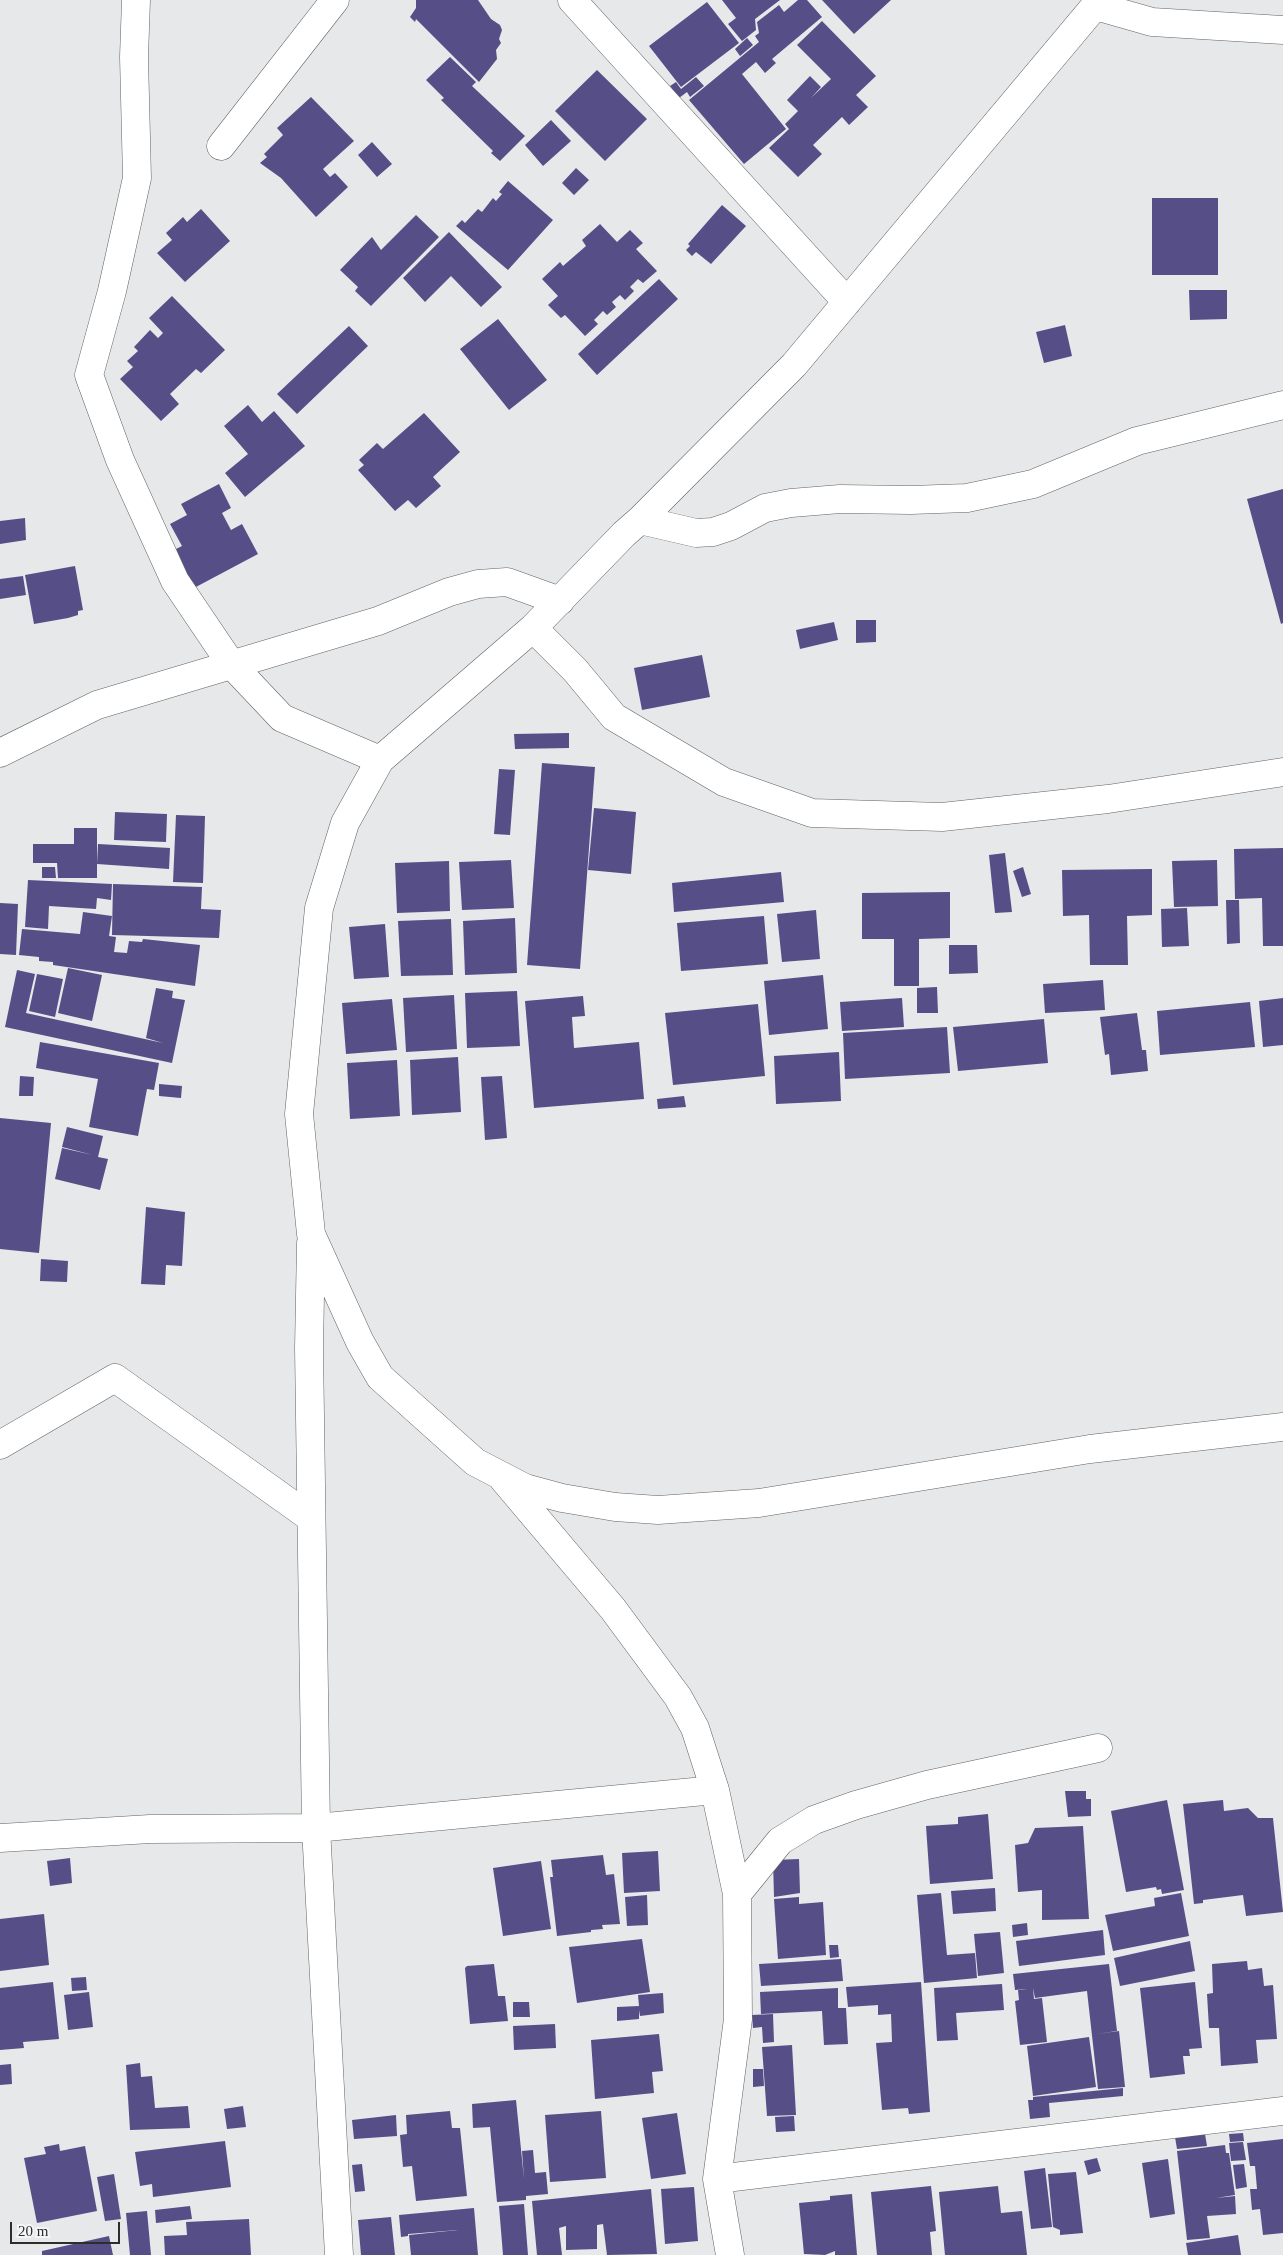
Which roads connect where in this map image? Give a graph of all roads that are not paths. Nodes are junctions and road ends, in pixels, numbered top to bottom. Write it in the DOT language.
graph roads {
  1 [pos="136,0"];
  2 [pos="335,0"];
  3 [pos="572,0"];
  4 [pos="1098,3"];
  5 [pos="1283,30"];
  6 [pos="221,146"];
  7 [pos="847,302"];
  8 [pos="1283,405"];
  9 [pos="640,520"];
  10 [pos="560,601"];
  11 [pos="533,628"];
  12 [pos="231,664"];
  13 [pos="0,753"];
  14 [pos="380,760"];
  15 [pos="1283,772"];
  16 [pos="311,1234"];
  17 [pos="1283,1427"];
  18 [pos="0,1445"];
  19 [pos="500,1474"];
  20 [pos="311,1518"];
  21 [pos="1098,1748"];
  22 [pos="715,1790"];
  23 [pos="316,1828"];
  24 [pos="0,1838"];
  25 [pos="737,1894"];
  26 [pos="1283,2110"];
  27 [pos="717,2179"];
  28 [pos="339,2255"];
  29 [pos="730,2255"];
  1 -- 12 [label="street"];
  2 -- 6 [label="street"];
  3 -- 7 [label="street"];
  4 -- 5 [label="street"];
  4 -- 7 [label="street"];
  7 -- 9 [label="street"];
  8 -- 9 [label="street"];
  9 -- 10 [label="street"];
  10 -- 11 [label="street"];
  10 -- 12 [label="street"];
  11 -- 14 [label="street"];
  11 -- 15 [label="street"];
  12 -- 13 [label="street"];
  12 -- 14 [label="street"];
  14 -- 16 [label="street"];
  16 -- 19 [label="street"];
  16 -- 20 [label="street"];
  17 -- 19 [label="street"];
  18 -- 20 [label="street"];
  19 -- 22 [label="street"];
  20 -- 23 [label="street"];
  21 -- 25 [label="street"];
  22 -- 23 [label="street"];
  22 -- 25 [label="street"];
  23 -- 24 [label="street"];
  23 -- 28 [label="street"];
  25 -- 27 [label="street"];
  26 -- 27 [label="street"];
  27 -- 29 [label="street"];
}
